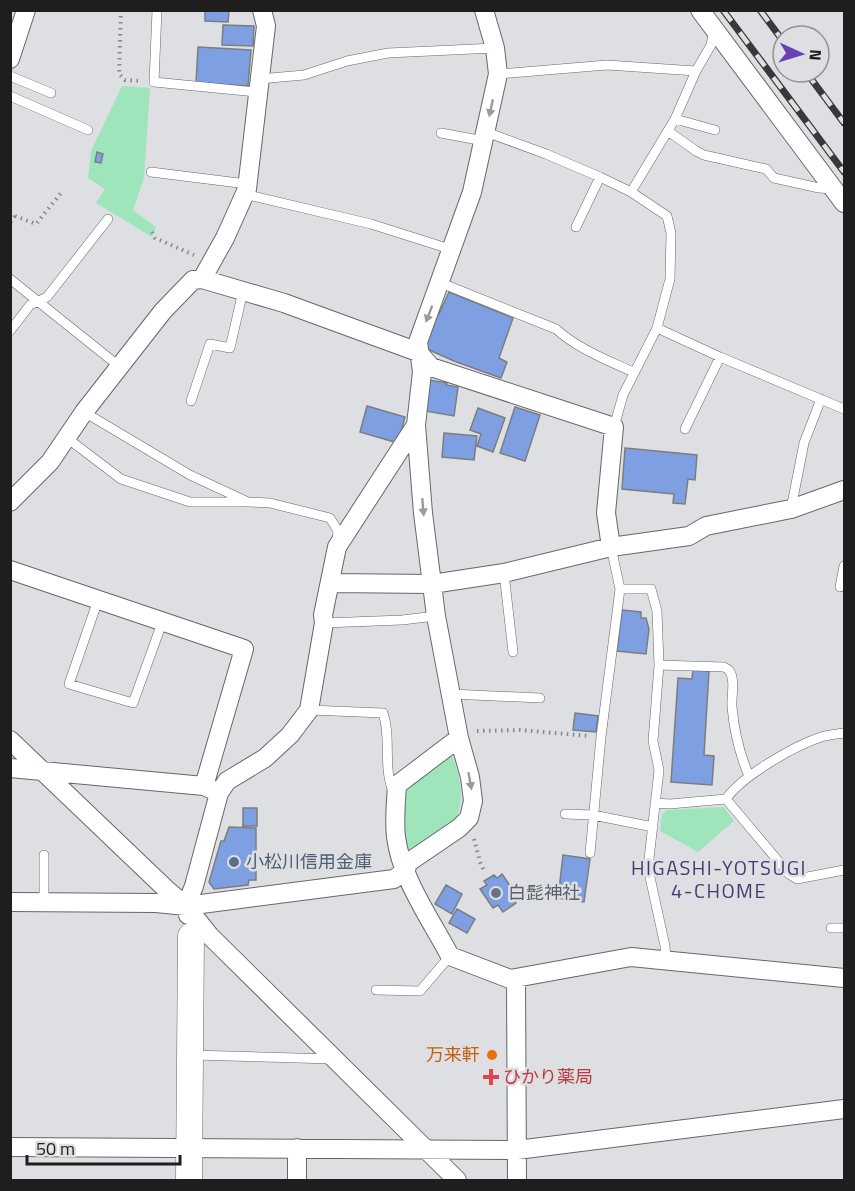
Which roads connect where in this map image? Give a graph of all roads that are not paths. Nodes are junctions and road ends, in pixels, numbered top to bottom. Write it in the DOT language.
graph roads {
  1 [pos="26,10"];
  2 [pos="157,10"];
  3 [pos="262,10"];
  4 [pos="484,10"];
  5 [pos="700,10"];
  6 [pos="721,10"];
  7 [pos="714,29"];
  8 [pos="495,48"];
  9 [pos="10,59"];
  10 [pos="696,71"];
  11 [pos="498,74"];
  12 [pos="10,76"];
  13 [pos="258,86"];
  14 [pos="51,93"];
  15 [pos="10,96"];
  16 [pos="675,119"];
  17 [pos="88,130"];
  18 [pos="715,130"];
  19 [pos="668,131"];
  20 [pos="441,132"];
  21 [pos="485,137"];
  22 [pos="151,172"];
  23 [pos="600,177"];
  24 [pos="246,189"];
  25 [pos="631,192"];
  26 [pos="839,196"];
  27 [pos="108,219"];
  28 [pos="576,227"];
  29 [pos="453,250"];
  30 [pos="10,279"];
  31 [pos="202,279"];
  32 [pos="441,283"];
  33 [pos="243,291"];
  34 [pos="40,302"];
  35 [pos="657,328"];
  36 [pos="10,331"];
  37 [pos="418,352"];
  38 [pos="720,357"];
  39 [pos="120,366"];
  40 [pos="633,372"];
  41 [pos="820,399"];
  42 [pos="191,401"];
  43 [pos="844,409"];
  44 [pos="84,412"];
  45 [pos="416,425"];
  46 [pos="614,427"];
  47 [pos="685,429"];
  48 [pos="67,438"];
  49 [pos="844,490"];
  50 [pos="10,502"];
  51 [pos="248,502"];
  52 [pos="791,509"];
  53 [pos="337,547"];
  54 [pos="611,547"];
  55 [pos="844,566"];
  56 [pos="10,570"];
  57 [pos="504,573"];
  58 [pos="330,583"];
  59 [pos="432,584"];
  60 [pos="840,587"];
  61 [pos="620,589"];
  62 [pos="98,600"];
  63 [pos="436,616"];
  64 [pos="162,623"];
  65 [pos="324,623"];
  66 [pos="513,652"];
  67 [pos="658,665"];
  68 [pos="451,694"];
  69 [pos="540,698"];
  70 [pos="309,710"];
  71 [pos="844,733"];
  72 [pos="458,735"];
  73 [pos="10,740"];
  74 [pos="10,768"];
  75 [pos="45,772"];
  76 [pos="749,776"];
  77 [pos="212,789"];
  78 [pos="396,799"];
  79 [pos="726,800"];
  80 [pos="655,802"];
  81 [pos="565,814"];
  82 [pos="593,815"];
  83 [pos="653,827"];
  84 [pos="590,853"];
  85 [pos="44,855"];
  86 [pos="844,870"];
  87 [pos="405,871"];
  88 [pos="10,902"];
  89 [pos="44,902"];
  90 [pos="186,906"];
  91 [pos="831,928"];
  92 [pos="844,928"];
  93 [pos="191,936"];
  94 [pos="450,956"];
  95 [pos="666,960"];
  96 [pos="844,978"];
  97 [pos="516,980"];
  98 [pos="376,990"];
  99 [pos="190,1055"];
  100 [pos="334,1059"];
  101 [pos="844,1109"];
  102 [pos="10,1148"];
  103 [pos="189,1148"];
  104 [pos="297,1148"];
  105 [pos="425,1149"];
  106 [pos="517,1150"];
  107 [pos="189,1180"];
  108 [pos="297,1180"];
  109 [pos="457,1180"];
  110 [pos="517,1180"];
  1 -- 9 [label="street"];
  2 -- 13 [label="lane"];
  3 -- 13 [label="street"];
  4 -- 8 [label="street"];
  5 -- 7 [label="street"];
  6 -- 7 [label="street"];
  7 -- 10 [label="lane"];
  7 -- 26 [label="street"];
  8 -- 11 [label="street"];
  8 -- 13 [label="lane"];
  10 -- 11 [label="lane"];
  10 -- 16 [label="lane"];
  11 -- 21 [label="street, one-way"];
  12 -- 14 [label="lane"];
  13 -- 24 [label="street"];
  15 -- 17 [label="lane"];
  16 -- 18 [label="lane"];
  16 -- 19 [label="lane"];
  19 -- 25 [label="lane"];
  19 -- 26 [label="lane"];
  20 -- 21 [label="lane"];
  21 -- 23 [label="lane"];
  21 -- 29 [label="street"];
  22 -- 24 [label="lane"];
  23 -- 25 [label="lane"];
  23 -- 28 [label="lane"];
  24 -- 29 [label="lane"];
  24 -- 31 [label="street"];
  25 -- 35 [label="lane"];
  27 -- 34 [label="lane"];
  29 -- 32 [label="street"];
  30 -- 34 [label="lane"];
  31 -- 33 [label="street"];
  31 -- 39 [label="street"];
  32 -- 37 [label="street, one-way"];
  32 -- 40 [label="lane"];
  33 -- 37 [label="street"];
  33 -- 42 [label="lane"];
  34 -- 36 [label="lane"];
  34 -- 39 [label="lane"];
  35 -- 38 [label="lane"];
  35 -- 40 [label="lane"];
  37 -- 45 [label="street"];
  37 -- 46 [label="street"];
  38 -- 41 [label="lane"];
  38 -- 47 [label="lane"];
  39 -- 44 [label="street"];
  40 -- 46 [label="lane"];
  41 -- 43 [label="lane"];
  41 -- 52 [label="lane"];
  44 -- 48 [label="street"];
  44 -- 51 [label="lane"];
  45 -- 53 [label="street"];
  45 -- 59 [label="street, one-way"];
  46 -- 54 [label="street"];
  48 -- 50 [label="street"];
  48 -- 51 [label="lane"];
  49 -- 52 [label="street"];
  51 -- 53 [label="lane"];
  52 -- 54 [label="street"];
  53 -- 58 [label="street"];
  54 -- 57 [label="street"];
  54 -- 61 [label="lane"];
  55 -- 60 [label="lane"];
  56 -- 62 [label="street"];
  57 -- 59 [label="street"];
  57 -- 66 [label="lane"];
  58 -- 59 [label="street"];
  58 -- 65 [label="street"];
  59 -- 63 [label="street"];
  61 -- 67 [label="lane"];
  61 -- 82 [label="lane"];
  62 -- 64 [label="street"];
  62 -- 64 [label="lane"];
  63 -- 65 [label="lane"];
  63 -- 68 [label="street"];
  64 -- 77 [label="street"];
  65 -- 70 [label="street"];
  67 -- 76 [label="lane"];
  67 -- 80 [label="lane"];
  68 -- 69 [label="lane"];
  68 -- 72 [label="street"];
  70 -- 77 [label="street"];
  70 -- 78 [label="lane"];
  71 -- 76 [label="lane"];
  72 -- 78 [label="street"];
  72 -- 87 [label="street, one-way"];
  73 -- 75 [label="street"];
  74 -- 75 [label="street"];
  75 -- 77 [label="street"];
  75 -- 90 [label="street"];
  76 -- 79 [label="lane"];
  77 -- 90 [label="street"];
  78 -- 87 [label="street"];
  79 -- 80 [label="lane"];
  79 -- 86 [label="lane"];
  80 -- 83 [label="lane"];
  81 -- 82 [label="lane"];
  82 -- 83 [label="lane"];
  82 -- 84 [label="lane"];
  83 -- 95 [label="lane"];
  85 -- 89 [label="lane"];
  87 -- 90 [label="street"];
  87 -- 94 [label="street"];
  88 -- 89 [label="street"];
  89 -- 90 [label="street"];
  90 -- 93 [label="street"];
  90 -- 100 [label="street"];
  91 -- 92 [label="lane"];
  93 -- 99 [label="street"];
  94 -- 97 [label="street"];
  94 -- 98 [label="lane"];
  95 -- 96 [label="street"];
  95 -- 97 [label="street"];
  97 -- 106 [label="street"];
  99 -- 100 [label="lane"];
  99 -- 103 [label="street"];
  100 -- 105 [label="street"];
  101 -- 106 [label="street"];
  102 -- 103 [label="street"];
  103 -- 104 [label="street"];
  103 -- 107 [label="street"];
  104 -- 105 [label="street"];
  104 -- 108 [label="street"];
  105 -- 106 [label="street"];
  105 -- 109 [label="street"];
  106 -- 110 [label="street"];
}
